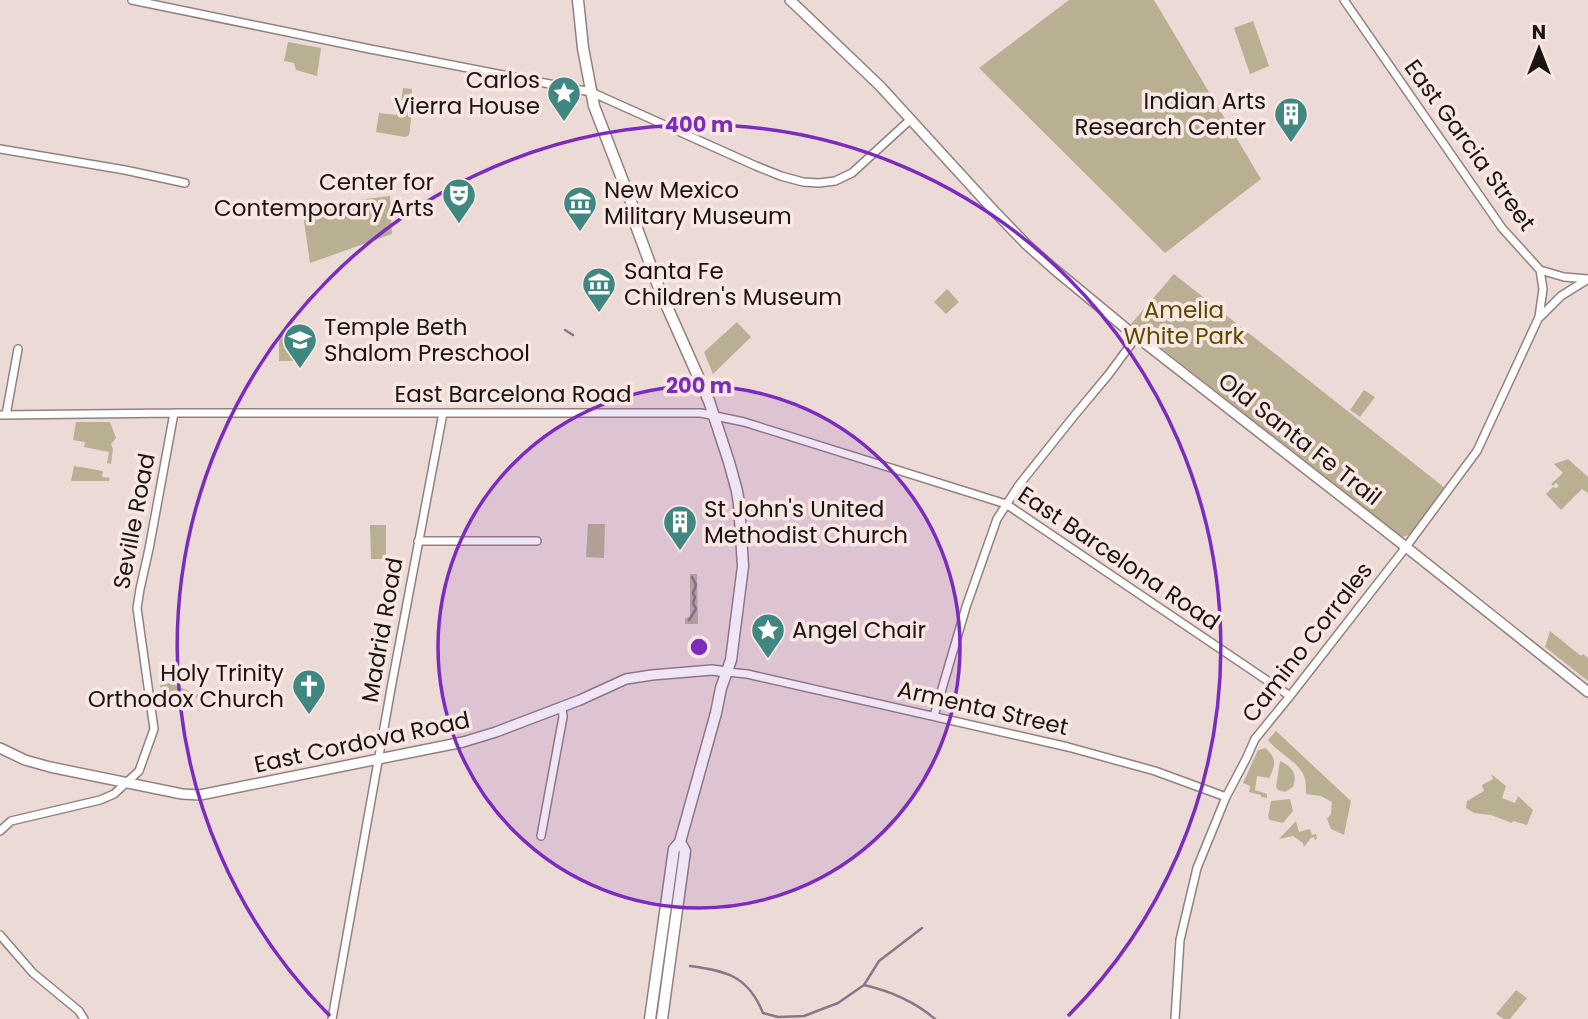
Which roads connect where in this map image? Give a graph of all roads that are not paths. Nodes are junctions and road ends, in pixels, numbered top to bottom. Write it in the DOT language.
graph roads {
  1 [pos="132,0"];
  2 [pos="578,0"];
  3 [pos="790,0"];
  4 [pos="1343,0"];
  5 [pos="590,92"];
  6 [pos="911,119"];
  7 [pos="0,149"];
  8 [pos="185,183"];
  9 [pos="1540,270"];
  10 [pos="1588,279"];
  11 [pos="1539,317"];
  12 [pos="1137,336"];
  13 [pos="18,349"];
  14 [pos="174,413"];
  15 [pos="443,413"];
  16 [pos="3,415"];
  17 [pos="713,416"];
  18 [pos="1006,504"];
  19 [pos="418,541"];
  20 [pos="537,541"];
  21 [pos="1406,547"];
  22 [pos="727,671"];
  23 [pos="1588,692"];
  24 [pos="1290,696"];
  25 [pos="562,706"];
  26 [pos="934,716"];
  27 [pos="0,748"];
  28 [pos="379,759"];
  29 [pos="127,783"];
  30 [pos="1226,797"];
  31 [pos="0,831"];
  32 [pos="541,836"];
  33 [pos="680,842"];
  34 [pos="0,935"];
  35 [pos="84,1019"];
  36 [pos="332,1019"];
  37 [pos="650,1019"];
  38 [pos="662,1019"];
  39 [pos="1175,1019"];
  1 -- 5 [label="street"];
  2 -- 5 [label="main road"];
  3 -- 6 [label="street, Old Santa Fe Trail"];
  4 -- 9 [label="street, East Garcia Street"];
  5 -- 6 [label="street"];
  5 -- 17 [label="main road"];
  6 -- 12 [label="street, Old Santa Fe Trail"];
  7 -- 8 [label="street"];
  9 -- 10 [label="street"];
  9 -- 11 [label="street, Camino Corrales"];
  10 -- 11 [label="street, Camino Corrales"];
  11 -- 21 [label="street, Camino Corrales"];
  12 -- 18 [label="street"];
  12 -- 21 [label="street, Old Santa Fe Trail"];
  13 -- 16 [label="street"];
  14 -- 15 [label="street, East Barcelona Road"];
  14 -- 16 [label="street, East Barcelona Road"];
  14 -- 29 [label="street, Seville Road"];
  15 -- 17 [label="street, East Barcelona Road"];
  15 -- 19 [label="street, Madrid Road"];
  17 -- 18 [label="street, East Barcelona Road"];
  17 -- 22 [label="main road"];
  18 -- 24 [label="street, East Barcelona Road"];
  18 -- 26 [label="street"];
  19 -- 20 [label="street"];
  19 -- 28 [label="street, Madrid Road"];
  21 -- 23 [label="street, Old Santa Fe Trail"];
  21 -- 24 [label="street, Camino Corrales"];
  22 -- 25 [label="street, East Cordova Road"];
  22 -- 26 [label="street, Armenta Street"];
  22 -- 33 [label="main road"];
  24 -- 30 [label="street, Camino Corrales"];
  25 -- 28 [label="street, East Cordova Road"];
  25 -- 32 [label="street"];
  26 -- 30 [label="street, Armenta Street"];
  27 -- 29 [label="street, East Cordova Road"];
  28 -- 29 [label="street, East Cordova Road"];
  28 -- 36 [label="street, Madrid Road"];
  29 -- 31 [label="street, Seville Road"];
  30 -- 39 [label="street, Camino Corrales"];
  33 -- 37 [label="main road"];
  33 -- 38 [label="main road"];
  34 -- 35 [label="street"];
}
